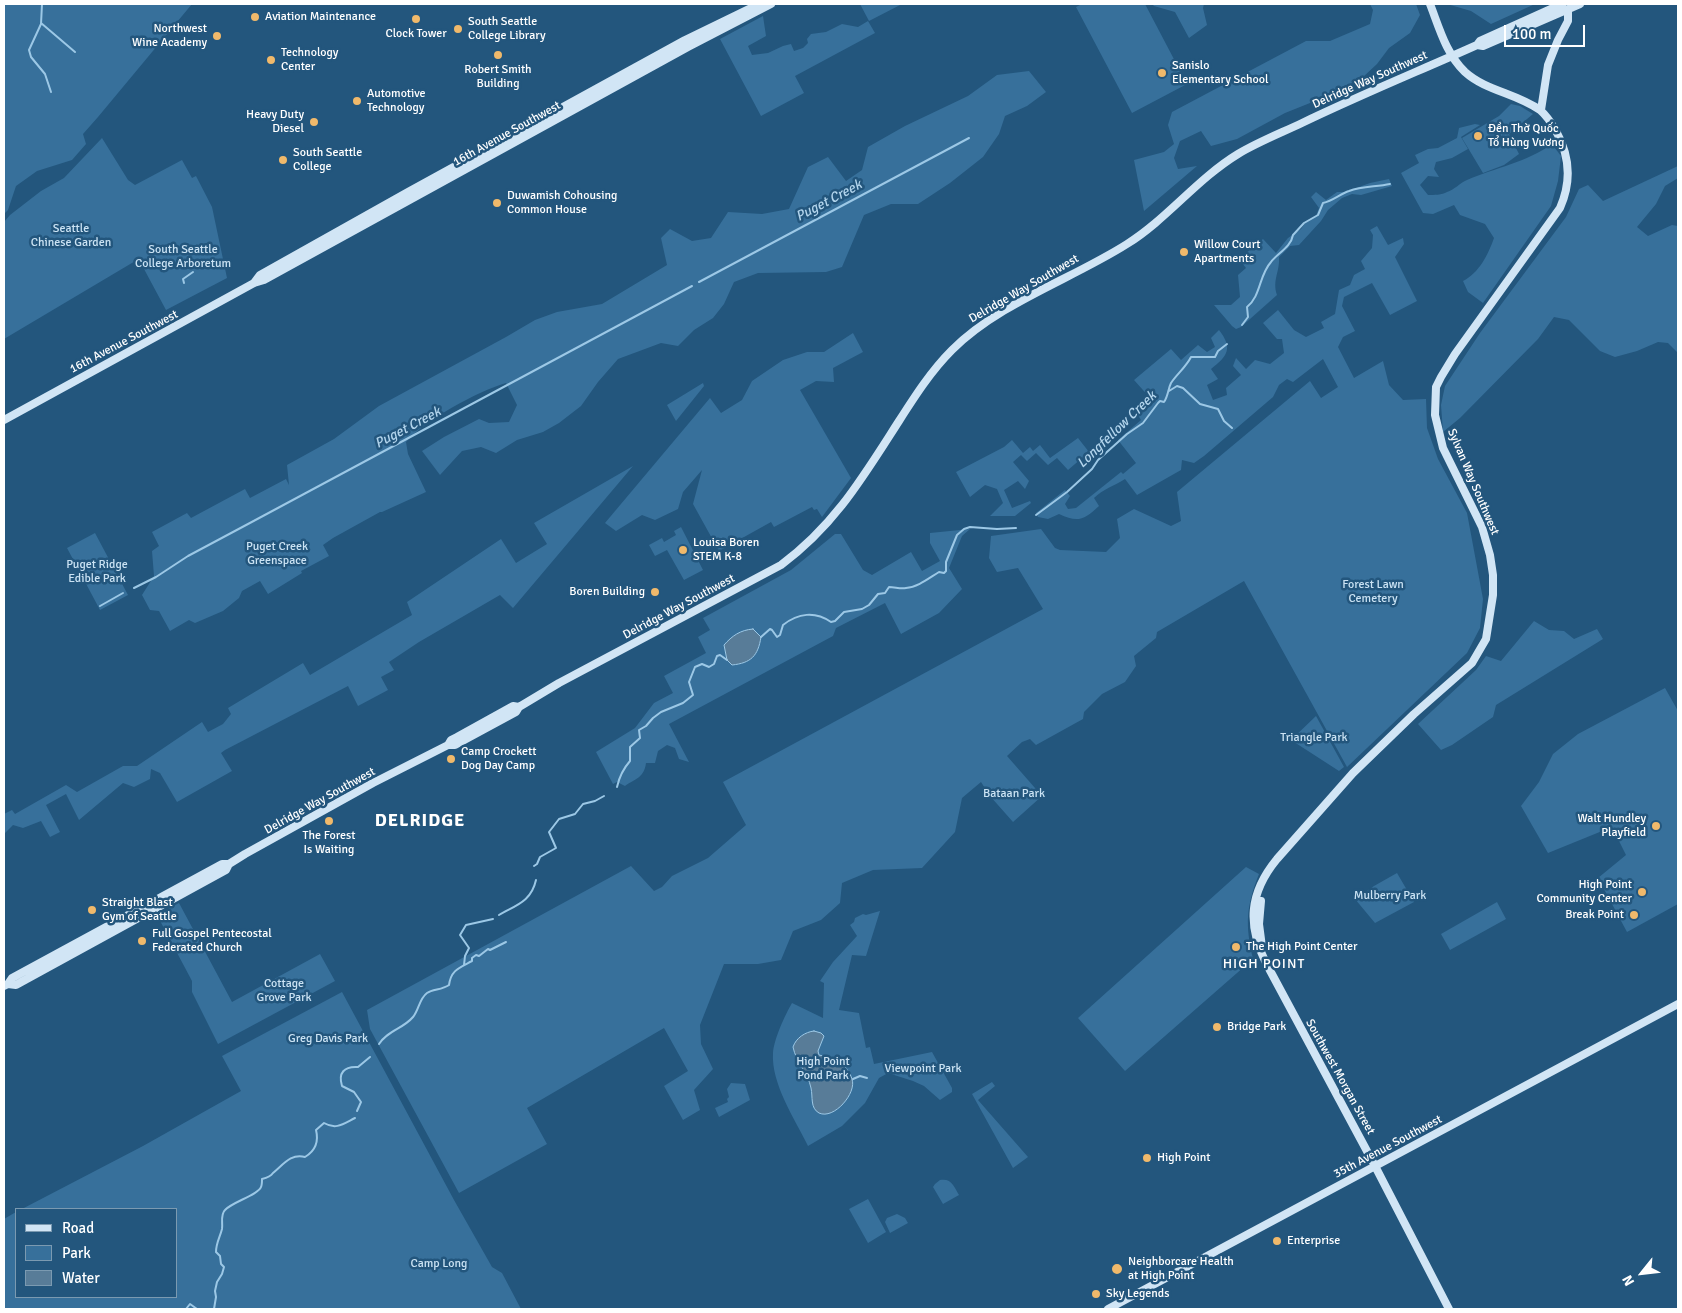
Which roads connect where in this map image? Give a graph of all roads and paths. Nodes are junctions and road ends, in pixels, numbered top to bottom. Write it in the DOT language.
graph roads {
  1 [pos="760,4"];
  2 [pos="771,4"];
  3 [pos="1430,4"];
  4 [pos="1580,4"];
  5 [pos="1568,6"];
  6 [pos="1453,56"];
  7 [pos="1541,110"];
  8 [pos="254,283"];
  9 [pos="4,420"];
  10 [pos="1266,963"];
  11 [pos="6,985"];
  12 [pos="1678,1004"];
  13 [pos="1375,1166"];
  14 [pos="1108,1309"];
  15 [pos="1449,1309"];
  1 -- 8 [label="street, 16th Avenue Southwest"];
  2 -- 8 [label="street, 16th Avenue Southwest"];
  3 -- 6 [label="street"];
  4 -- 5 [label="street, Delridge Way Southwest"];
  5 -- 6 [label="street, Delridge Way Southwest"];
  5 -- 7 [label="street"];
  6 -- 7 [label="street"];
  6 -- 11 [label="street, Delridge Way Southwest"];
  7 -- 10 [label="street, Sylvan Way Southwest"];
  8 -- 9 [label="street, 16th Avenue Southwest"];
  10 -- 13 [label="street, Southwest Morgan Street"];
  12 -- 13 [label="street, 35th Avenue Southwest"];
  13 -- 14 [label="street, 35th Avenue Southwest"];
  13 -- 15 [label="street, Southwest Morgan Street"];
}
